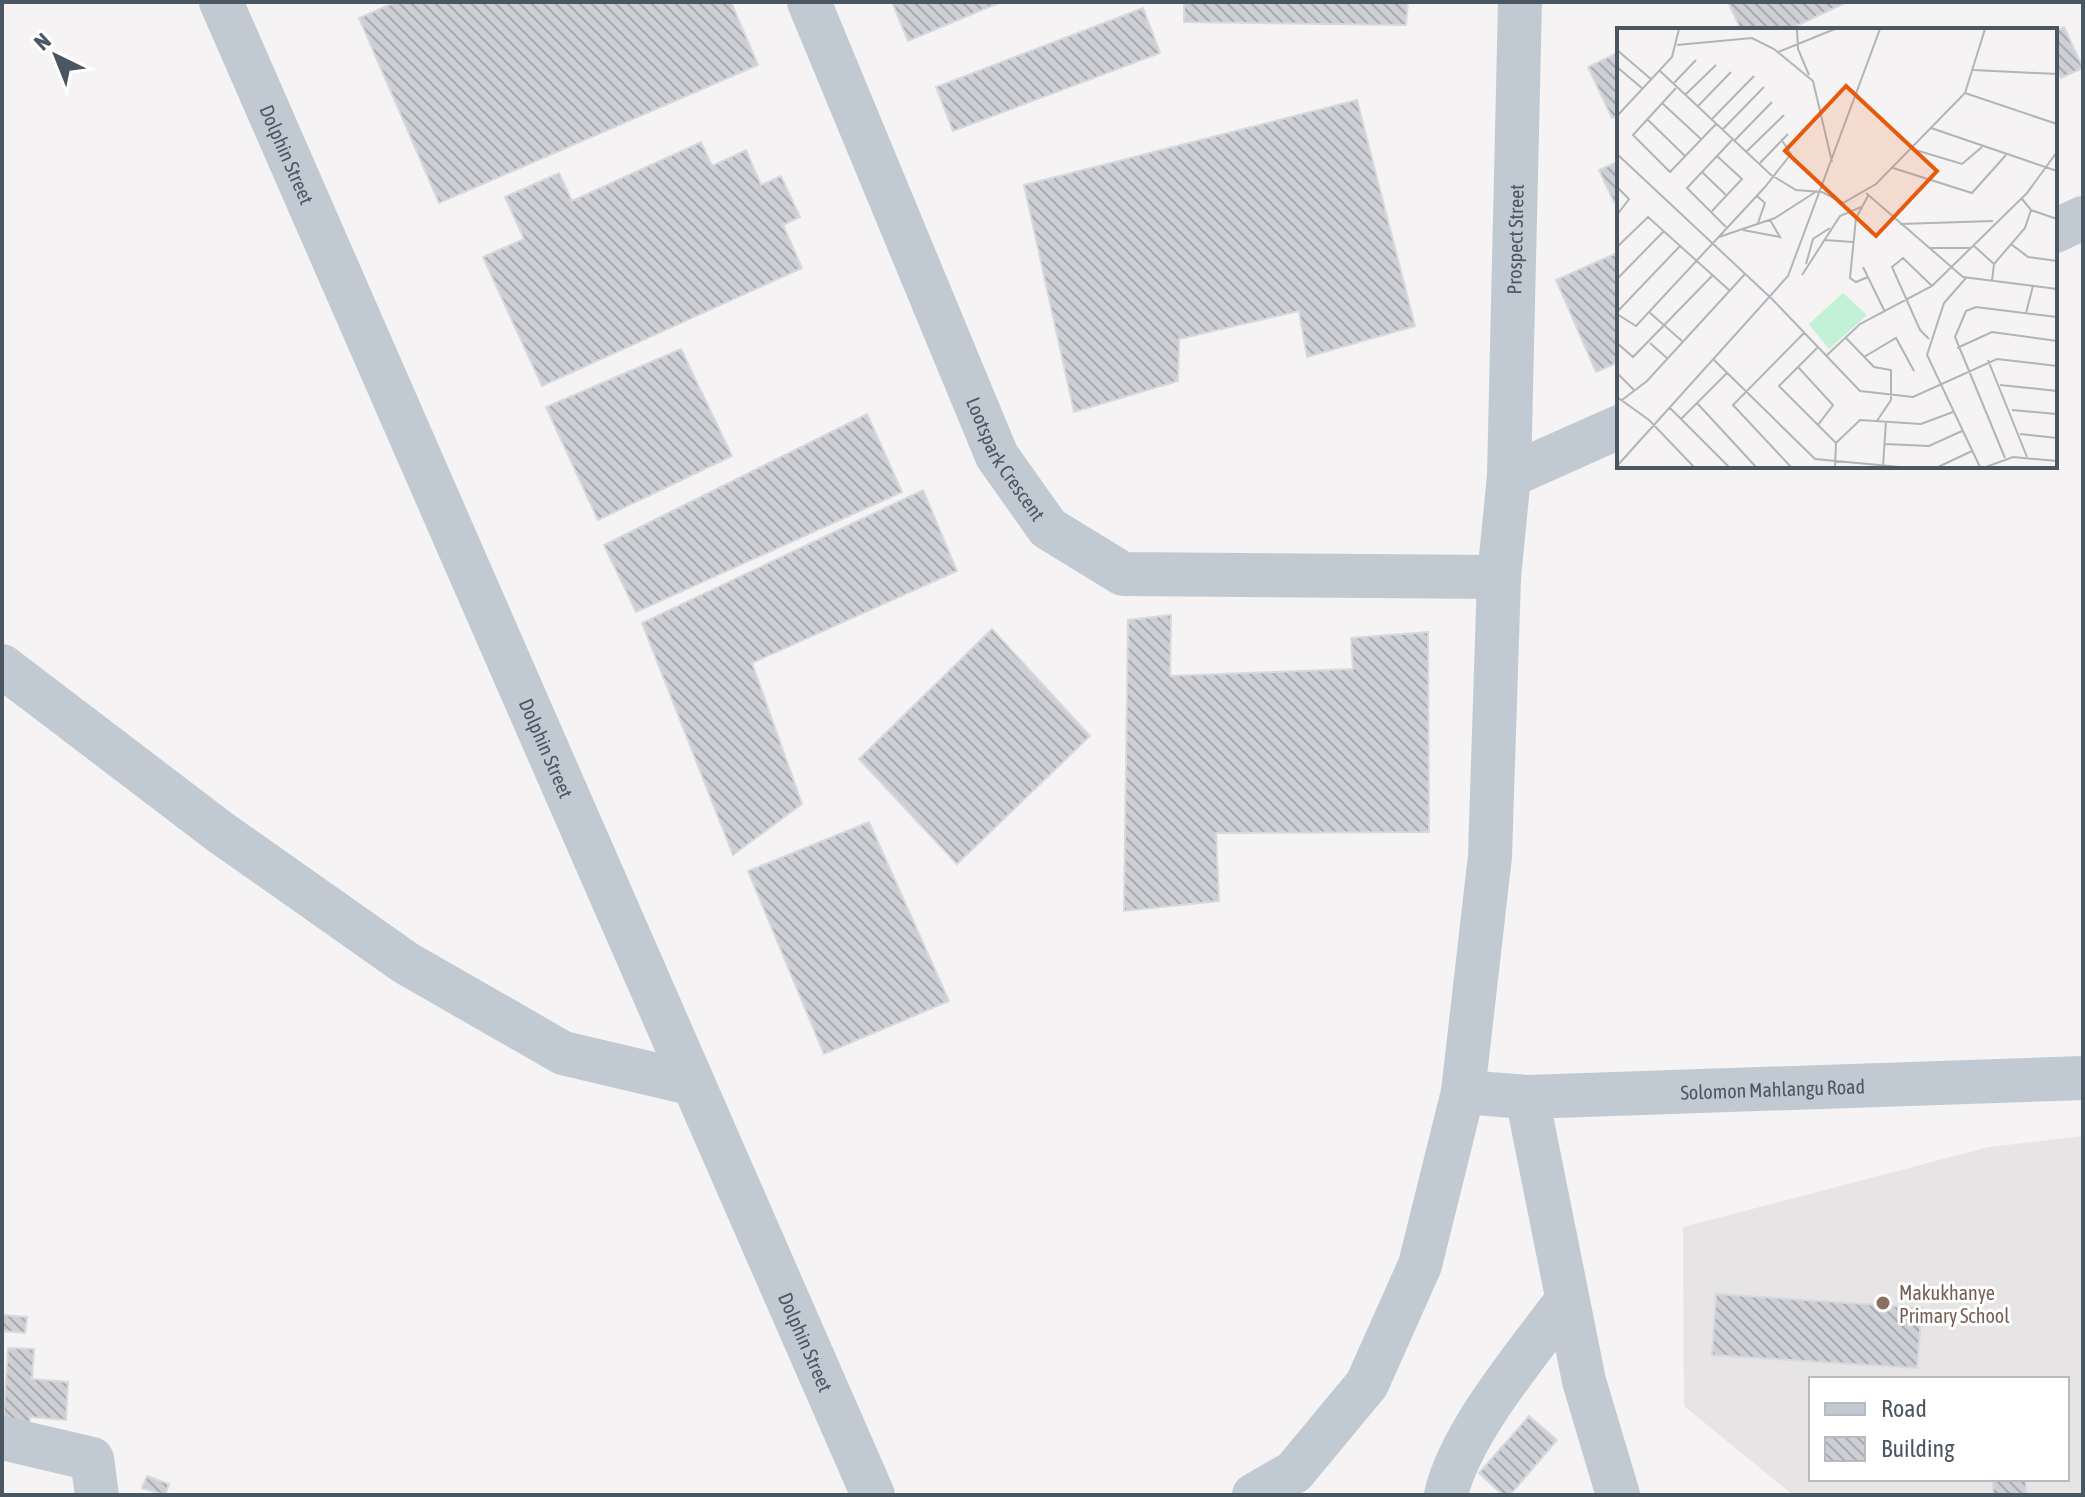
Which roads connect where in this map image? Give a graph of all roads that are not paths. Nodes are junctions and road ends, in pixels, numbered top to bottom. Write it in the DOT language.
graph roads {
  1 [pos="221,2"];
  2 [pos="809,2"];
  3 [pos="1529,6"];
  4 [pos="2083,218"];
  5 [pos="2057,230"];
  6 [pos="1617,428"];
  7 [pos="1509,476"];
  8 [pos="1499,577"];
  9 [pos="2,666"];
  10 [pos="2083,1078"];
  11 [pos="690,1083"];
  12 [pos="1463,1092"];
  13 [pos="1527,1097"];
  14 [pos="1567,1300"];
  15 [pos="2,1438"];
  16 [pos="97,1495"];
  17 [pos="873,1495"];
  18 [pos="1254,1495"];
  19 [pos="1446,1495"];
  20 [pos="1618,1495"];
  1 -- 11 [label="street, Dolphin Street"];
  2 -- 8 [label="street, Lootspark Crescent"];
  3 -- 7 [label="street, Prospect Street"];
  4 -- 5 [label="street"];
  6 -- 7 [label="street"];
  7 -- 8 [label="street, Prospect Street"];
  8 -- 12 [label="street, Prospect Street"];
  9 -- 11 [label="street"];
  10 -- 13 [label="street, Solomon Mahlangu Road"];
  11 -- 17 [label="street, Dolphin Street"];
  12 -- 13 [label="street, Solomon Mahlangu Road"];
  12 -- 18 [label="street, Prospect Street"];
  13 -- 14 [label="street"];
  14 -- 19 [label="street"];
  14 -- 20 [label="street"];
  15 -- 16 [label="street"];
}
